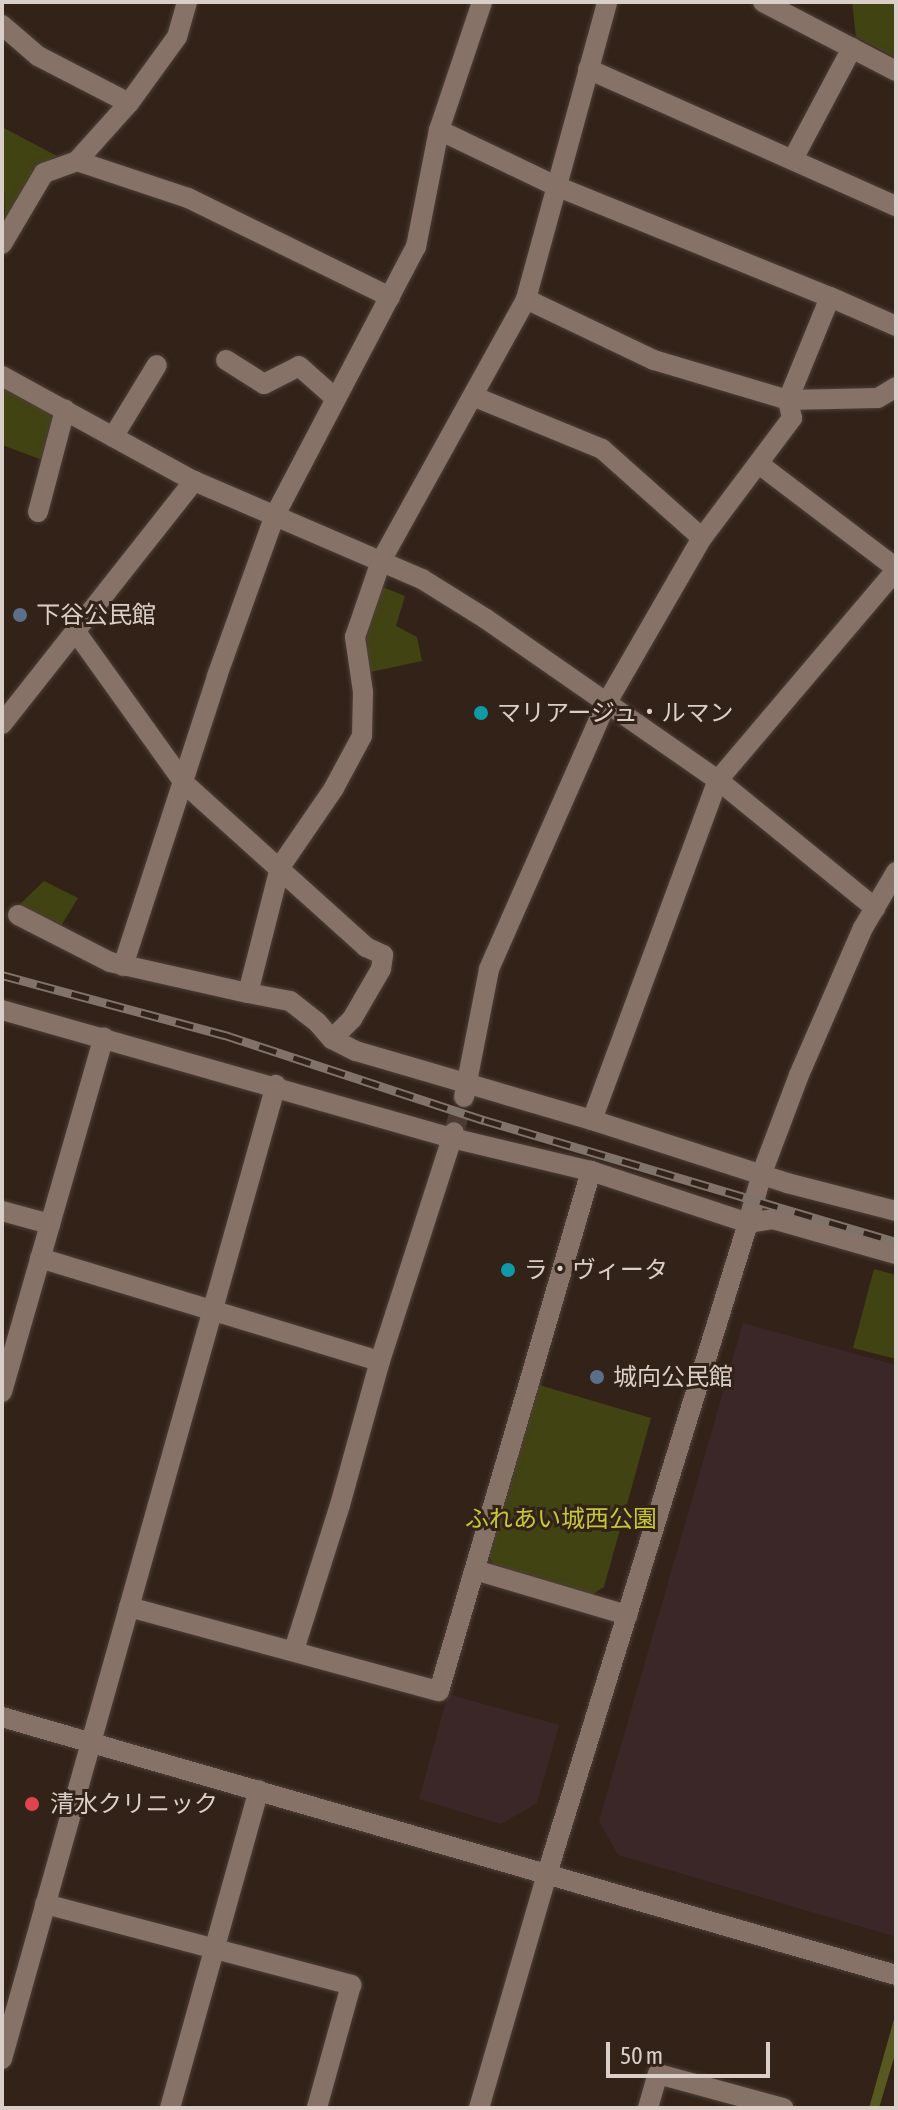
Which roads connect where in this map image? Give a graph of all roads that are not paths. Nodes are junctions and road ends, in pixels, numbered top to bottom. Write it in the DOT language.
graph roads {
  1 [pos="187,2"];
  2 [pos="482,2"];
  3 [pos="607,2"];
  4 [pos="763,2"];
  5 [pos="2,25"];
  6 [pos="852,48"];
  7 [pos="588,69"];
  8 [pos="896,71"];
  9 [pos="129,103"];
  10 [pos="439,130"];
  11 [pos="793,159"];
  12 [pos="77,161"];
  13 [pos="556,186"];
  14 [pos="896,206"];
  15 [pos="2,244"];
  16 [pos="390,297"];
  17 [pos="830,297"];
  18 [pos="526,299"];
  19 [pos="896,326"];
  20 [pos="226,360"];
  21 [pos="157,365"];
  22 [pos="2,376"];
  23 [pos="896,387"];
  24 [pos="473,396"];
  25 [pos="335,398"];
  26 [pos="788,400"];
  27 [pos="65,410"];
  28 [pos="113,437"];
  29 [pos="759,464"];
  30 [pos="194,481"];
  31 [pos="38,512"];
  32 [pos="275,515"];
  33 [pos="702,538"];
  34 [pos="381,561"];
  35 [pos="896,569"];
  36 [pos="76,632"];
  37 [pos="606,704"];
  38 [pos="2,724"];
  39 [pos="718,780"];
  40 [pos="185,784"];
  41 [pos="280,867"];
  42 [pos="896,872"];
  43 [pos="875,908"];
  44 [pos="18,915"];
  45 [pos="123,966"];
  46 [pos="248,993"];
  47 [pos="2,1010"];
  48 [pos="104,1037"];
  49 [pos="332,1039"];
  50 [pos="276,1085"];
  51 [pos="466,1091"];
  52 [pos="592,1120"];
  53 [pos="453,1135"];
  54 [pos="591,1171"];
  55 [pos="762,1173"];
  56 [pos="2,1211"];
  57 [pos="896,1211"];
  58 [pos="748,1223"];
  59 [pos="50,1224"];
  60 [pos="896,1254"];
  61 [pos="40,1258"];
  62 [pos="211,1310"];
  63 [pos="380,1361"];
  64 [pos="2,1392"];
  65 [pos="475,1570"];
  66 [pos="129,1607"];
  67 [pos="627,1615"];
  68 [pos="294,1650"];
  69 [pos="2,1717"];
  70 [pos="91,1740"];
  71 [pos="259,1790"];
  72 [pos="547,1874"];
  73 [pos="45,1904"];
  74 [pos="217,1949"];
  75 [pos="896,1975"];
  76 [pos="2,2059"];
  77 [pos="170,2108"];
  78 [pos="317,2108"];
  79 [pos="479,2108"];
  80 [pos="648,2108"];
  81 [pos="783,2108"];
  1 -- 9 [label="street"];
  2 -- 10 [label="street"];
  3 -- 7 [label="street"];
  4 -- 6 [label="street"];
  5 -- 9 [label="street"];
  6 -- 8 [label="street"];
  6 -- 11 [label="street"];
  7 -- 11 [label="street"];
  7 -- 13 [label="street"];
  9 -- 12 [label="street"];
  10 -- 13 [label="street"];
  10 -- 16 [label="street"];
  11 -- 14 [label="street"];
  12 -- 15 [label="street"];
  12 -- 16 [label="street"];
  13 -- 17 [label="street"];
  13 -- 18 [label="street"];
  16 -- 25 [label="street"];
  17 -- 19 [label="street"];
  17 -- 26 [label="street"];
  18 -- 24 [label="street"];
  18 -- 26 [label="street"];
  20 -- 25 [label="street"];
  21 -- 28 [label="street"];
  22 -- 27 [label="street"];
  23 -- 26 [label="street"];
  24 -- 33 [label="street"];
  24 -- 34 [label="street"];
  25 -- 32 [label="street"];
  26 -- 29 [label="street"];
  27 -- 28 [label="street"];
  27 -- 31 [label="street"];
  28 -- 30 [label="street"];
  29 -- 33 [label="street"];
  29 -- 35 [label="street"];
  30 -- 32 [label="street"];
  30 -- 36 [label="street"];
  32 -- 34 [label="street"];
  32 -- 40 [label="street"];
  33 -- 37 [label="street"];
  34 -- 37 [label="street"];
  34 -- 41 [label="street"];
  35 -- 39 [label="street"];
  36 -- 38 [label="street"];
  36 -- 40 [label="street"];
  37 -- 39 [label="street"];
  37 -- 51 [label="street"];
  39 -- 43 [label="street"];
  39 -- 52 [label="street"];
  40 -- 41 [label="street"];
  40 -- 45 [label="street"];
  41 -- 46 [label="street"];
  41 -- 49 [label="street"];
  42 -- 43 [label="street"];
  43 -- 55 [label="street"];
  44 -- 45 [label="street"];
  45 -- 46 [label="street"];
  46 -- 49 [label="street"];
  47 -- 48 [label="street"];
  48 -- 50 [label="street"];
  48 -- 59 [label="street"];
  49 -- 51 [label="street"];
  50 -- 53 [label="street"];
  50 -- 62 [label="street"];
  51 -- 52 [label="street"];
  52 -- 55 [label="street"];
  53 -- 54 [label="street"];
  53 -- 63 [label="street"];
  54 -- 58 [label="street"];
  54 -- 65 [label="street"];
  55 -- 57 [label="street"];
  55 -- 58 [label="street"];
  56 -- 59 [label="street"];
  58 -- 60 [label="street"];
  58 -- 67 [label="street"];
  59 -- 61 [label="street"];
  61 -- 62 [label="street"];
  61 -- 64 [label="street"];
  62 -- 63 [label="street"];
  62 -- 66 [label="street"];
  63 -- 68 [label="street"];
  65 -- 67 [label="street"];
  65 -- 68 [label="street"];
  66 -- 68 [label="street"];
  66 -- 70 [label="street"];
  67 -- 72 [label="street"];
  69 -- 70 [label="street"];
  70 -- 71 [label="street"];
  70 -- 73 [label="street"];
  71 -- 72 [label="street"];
  71 -- 74 [label="street"];
  72 -- 75 [label="street"];
  72 -- 79 [label="street"];
  73 -- 74 [label="street"];
  73 -- 76 [label="street"];
  74 -- 77 [label="street"];
  74 -- 78 [label="street"];
  80 -- 81 [label="street"];
}
